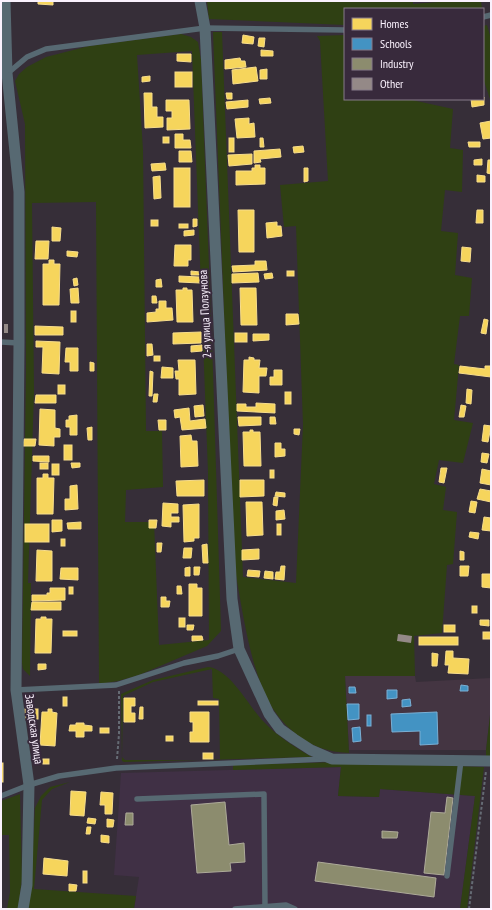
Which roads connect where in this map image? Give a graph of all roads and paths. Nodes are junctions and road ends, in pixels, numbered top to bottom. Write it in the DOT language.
graph roads {
  1 [pos="5,1"];
  2 [pos="200,1"];
  3 [pos="205,28"];
  4 [pos="344,30"];
  5 [pos="7,73"];
  6 [pos="1,342"];
  7 [pos="19,342"];
  8 [pos="239,649"];
  9 [pos="119,684"];
  10 [pos="16,690"];
  11 [pos="332,759"];
  12 [pos="461,760"];
  13 [pos="489,761"];
  14 [pos="116,768"];
  15 [pos="29,785"];
  16 [pos="1,796"];
  17 [pos="137,799"];
  18 [pos="447,876"];
  19 [pos="265,906"];
  20 [pos="23,909"];
  21 [pos="235,909"];
  22 [pos="295,909"];
  23 [pos="469,909"];
  1 -- 5 [label="street, Заводская улица"];
  2 -- 3 [label="street, 2-я улица Ползунова"];
  3 -- 4 [label="lane"];
  3 -- 5 [label="lane"];
  3 -- 8 [label="street, 2-я улица Ползунова"];
  5 -- 7 [label="street, Заводская улица"];
  6 -- 7 [label="lane"];
  7 -- 10 [label="street, Заводская улица"];
  8 -- 9 [label="lane"];
  8 -- 11 [label="street, 2-я улица Ползунова"];
  9 -- 10 [label="lane"];
  9 -- 14 [label="path"];
  10 -- 15 [label="street, Заводская улица"];
  11 -- 12 [label="street"];
  11 -- 14 [label="lane"];
  12 -- 13 [label="street"];
  12 -- 18 [label="lane"];
  13 -- 23 [label="path"];
  14 -- 15 [label="lane"];
  15 -- 16 [label="lane"];
  15 -- 20 [label="street, Заводская улица"];
  17 -- 19 [label="lane"];
  19 -- 21 [label="lane"];
  19 -- 22 [label="lane"];
}
